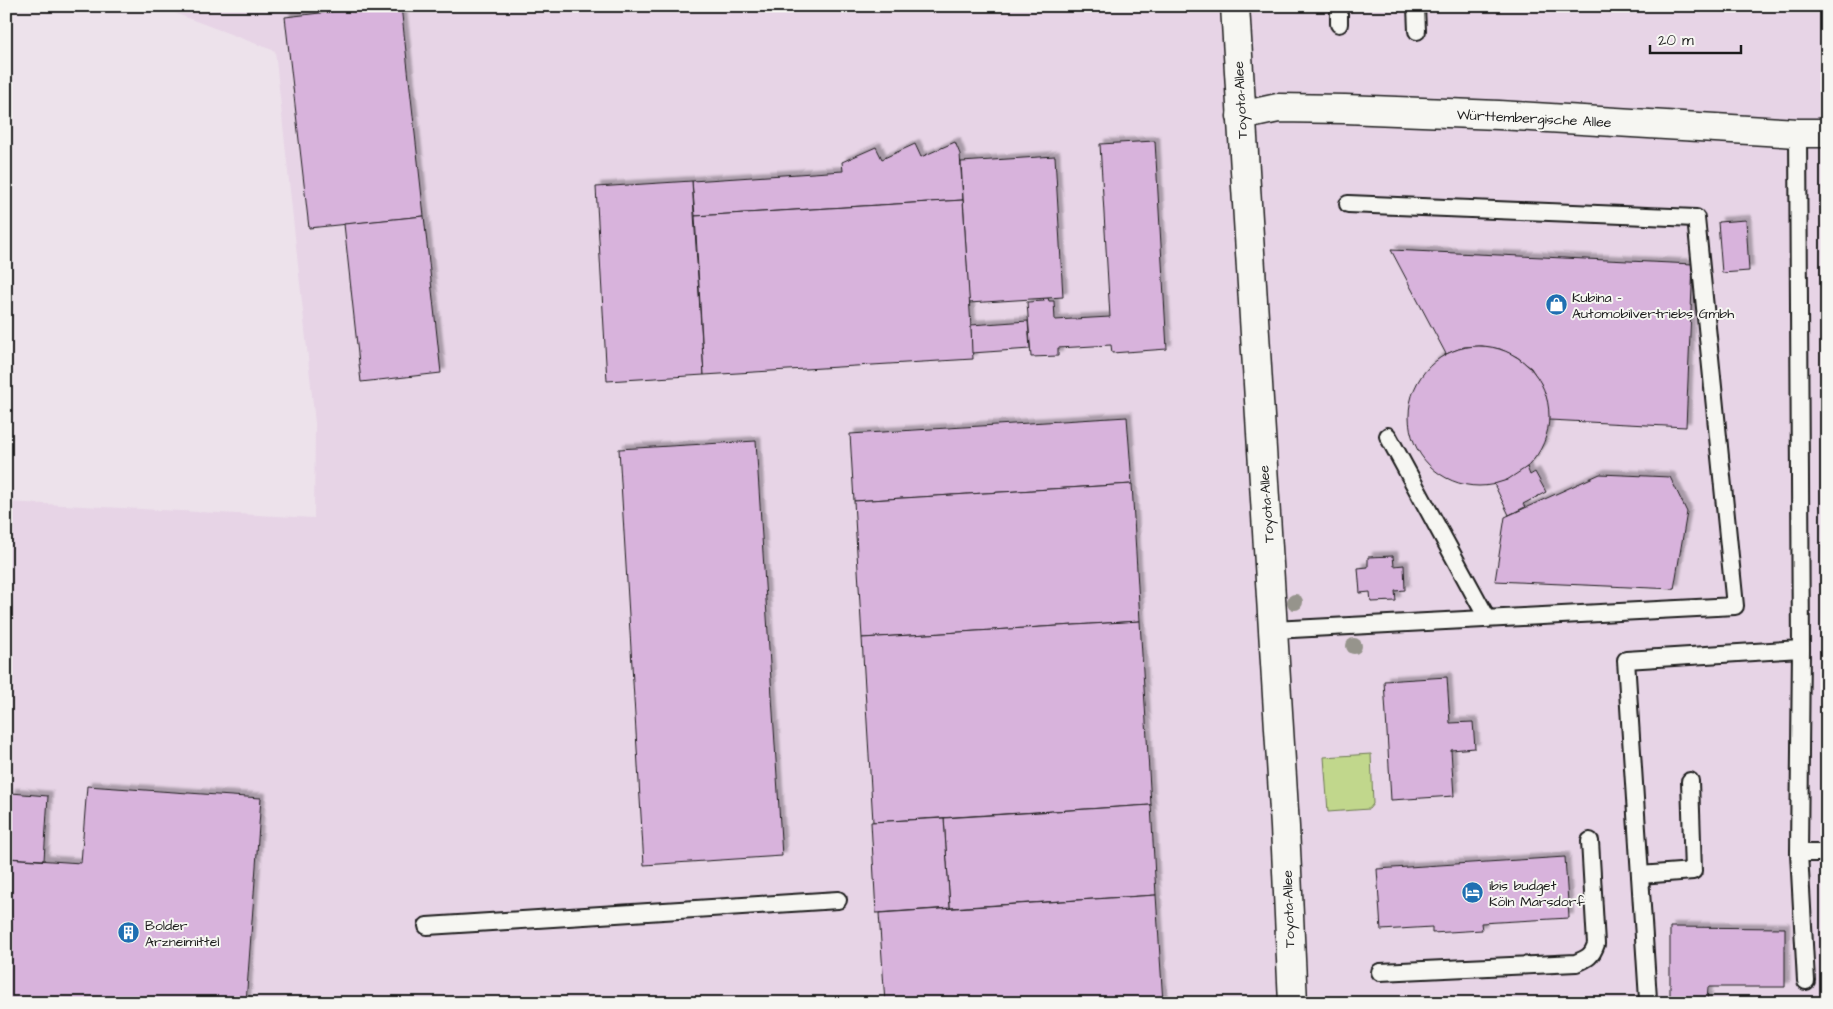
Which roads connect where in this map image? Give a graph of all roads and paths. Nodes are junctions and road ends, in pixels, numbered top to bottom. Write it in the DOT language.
graph roads {
  1 [pos="1235,6"];
  2 [pos="1339,6"];
  3 [pos="1416,6"];
  4 [pos="1339,24"];
  5 [pos="1417,31"];
  6 [pos="1241,116"];
  7 [pos="1798,133"];
  8 [pos="1827,133"];
  9 [pos="1348,204"];
  10 [pos="1388,436"];
  11 [pos="1487,618"];
  12 [pos="1273,630"];
  13 [pos="1801,649"];
  14 [pos="1690,781"];
  15 [pos="1590,841"];
  16 [pos="1799,853"];
  17 [pos="1827,853"];
  18 [pos="1640,875"];
  19 [pos="838,900"];
  20 [pos="427,926"];
  21 [pos="1380,972"];
  22 [pos="1806,981"];
  23 [pos="1648,999"];
  24 [pos="1293,1003"];
  1 -- 6 [label="street, Toyota-Allee"];
  2 -- 4 [label="lane"];
  3 -- 5 [label="lane"];
  6 -- 7 [label="street, Württembergische Allee"];
  6 -- 12 [label="street, Toyota-Allee"];
  7 -- 8 [label="street, Württembergische Allee"];
  7 -- 13 [label="lane"];
  9 -- 11 [label="lane"];
  10 -- 11 [label="lane"];
  11 -- 12 [label="lane"];
  12 -- 24 [label="street, Toyota-Allee"];
  13 -- 16 [label="lane"];
  13 -- 18 [label="lane"];
  14 -- 18 [label="lane"];
  15 -- 21 [label="lane"];
  16 -- 17 [label="lane"];
  16 -- 22 [label="lane"];
  18 -- 23 [label="lane"];
  19 -- 20 [label="lane"];
}
